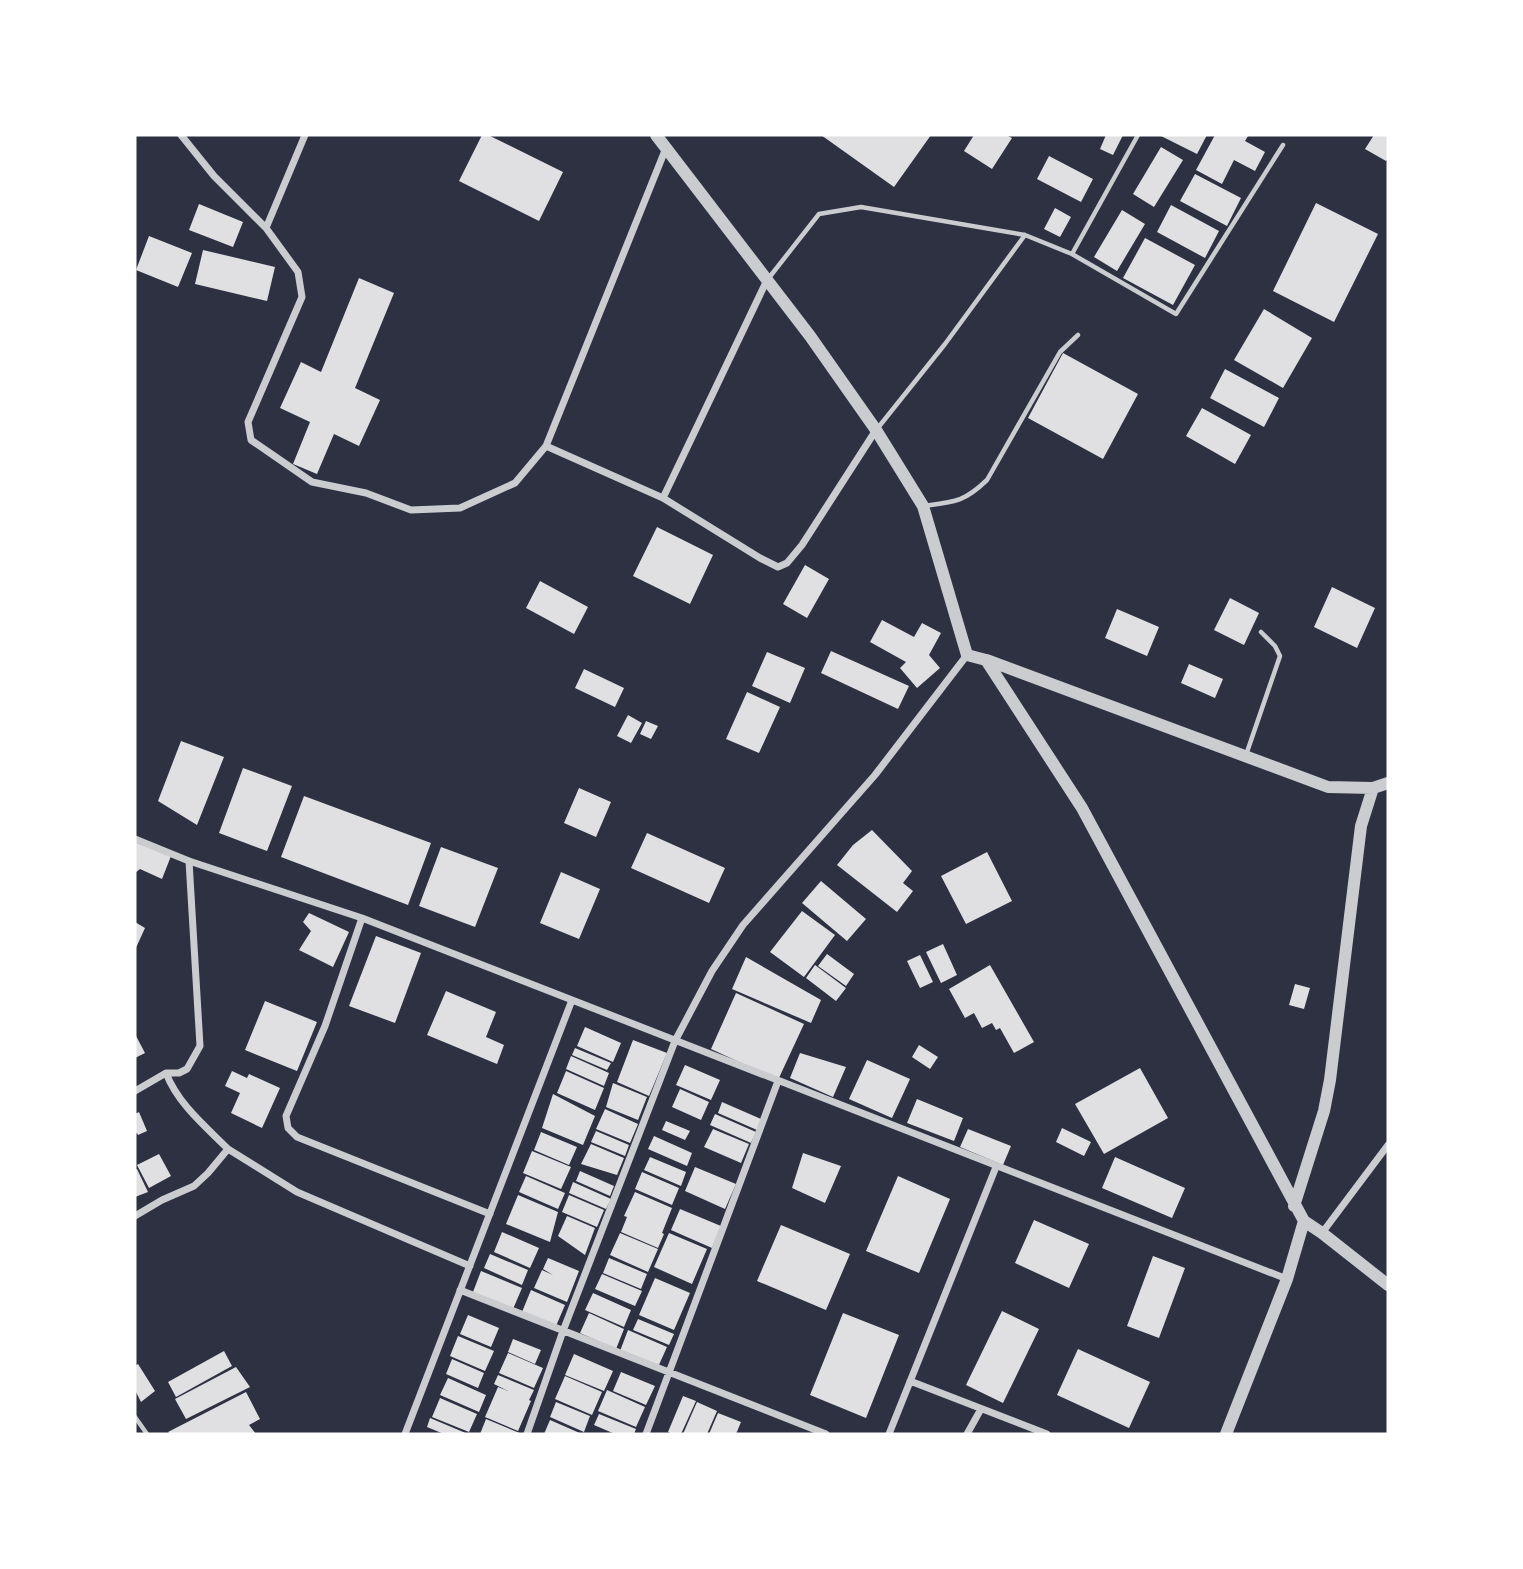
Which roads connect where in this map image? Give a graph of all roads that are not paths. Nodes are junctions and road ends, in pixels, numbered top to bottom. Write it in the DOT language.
graph roads {
  1 [pos="181,135"];
  2 [pos="305,135"];
  3 [pos="656,135"];
  4 [pos="1138,135"];
  5 [pos="1283,145"];
  6 [pos="666,148"];
  7 [pos="266,228"];
  8 [pos="1025,235"];
  9 [pos="1072,254"];
  10 [pos="767,280"];
  11 [pos="1078,335"];
  12 [pos="876,430"];
  13 [pos="547,446"];
  14 [pos="663,498"];
  15 [pos="923,506"];
  16 [pos="1261,632"];
  17 [pos="967,655"];
  18 [pos="986,660"];
  19 [pos="1245,756"];
  20 [pos="1388,783"];
  21 [pos="1373,788"];
  22 [pos="135,839"];
  23 [pos="189,861"];
  24 [pos="362,918"];
  25 [pos="572,1000"];
  26 [pos="675,1041"];
  27 [pos="166,1073"];
  28 [pos="778,1082"];
  29 [pos="135,1091"];
  30 [pos="1388,1145"];
  31 [pos="228,1149"];
  32 [pos="996,1167"];
  33 [pos="1294,1206"];
  34 [pos="490,1214"];
  35 [pos="135,1216"];
  36 [pos="1304,1221"];
  37 [pos="1322,1233"];
  38 [pos="470,1266"];
  39 [pos="1287,1279"];
  40 [pos="1388,1285"];
  41 [pos="460,1290"];
  42 [pos="563,1331"];
  43 [pos="668,1372"];
  44 [pos="910,1381"];
  45 [pos="981,1409"];
  46 [pos="135,1417"];
  47 [pos="147,1434"];
  48 [pos="405,1434"];
  49 [pos="527,1434"];
  50 [pos="646,1434"];
  51 [pos="825,1434"];
  52 [pos="889,1434"];
  53 [pos="967,1434"];
  54 [pos="1046,1434"];
  55 [pos="1226,1434"];
  1 -- 7 [label="street"];
  2 -- 7 [label="street"];
  3 -- 6 [label="street"];
  4 -- 9 [label="lane"];
  5 -- 9 [label="lane"];
  6 -- 10 [label="street"];
  6 -- 13 [label="street"];
  7 -- 13 [label="street"];
  8 -- 9 [label="lane"];
  8 -- 10 [label="lane"];
  8 -- 12 [label="lane"];
  10 -- 12 [label="street"];
  10 -- 14 [label="street"];
  11 -- 15 [label="lane"];
  12 -- 14 [label="street"];
  12 -- 15 [label="street"];
  13 -- 14 [label="street"];
  15 -- 17 [label="street"];
  16 -- 19 [label="lane"];
  17 -- 18 [label="street"];
  17 -- 26 [label="street"];
  18 -- 19 [label="street"];
  18 -- 33 [label="street"];
  19 -- 21 [label="street"];
  20 -- 21 [label="street"];
  21 -- 33 [label="street"];
  22 -- 23 [label="street"];
  23 -- 24 [label="street"];
  23 -- 27 [label="street"];
  24 -- 25 [label="street"];
  24 -- 34 [label="street"];
  25 -- 26 [label="street"];
  25 -- 34 [label="street"];
  26 -- 28 [label="street"];
  26 -- 42 [label="street"];
  27 -- 29 [label="street"];
  27 -- 31 [label="street"];
  28 -- 32 [label="street"];
  28 -- 43 [label="street"];
  30 -- 37 [label="street"];
  31 -- 35 [label="street"];
  31 -- 38 [label="street"];
  32 -- 39 [label="street"];
  32 -- 44 [label="street"];
  33 -- 36 [label="street"];
  34 -- 38 [label="street"];
  36 -- 37 [label="street"];
  36 -- 39 [label="street"];
  37 -- 40 [label="street"];
  38 -- 41 [label="street"];
  39 -- 55 [label="street"];
  41 -- 42 [label="street"];
  41 -- 48 [label="street"];
  42 -- 43 [label="street"];
  42 -- 49 [label="street"];
  43 -- 50 [label="street"];
  43 -- 51 [label="street"];
  44 -- 45 [label="street"];
  44 -- 52 [label="street"];
  45 -- 53 [label="street"];
  45 -- 54 [label="street"];
  46 -- 47 [label="lane"];
}
